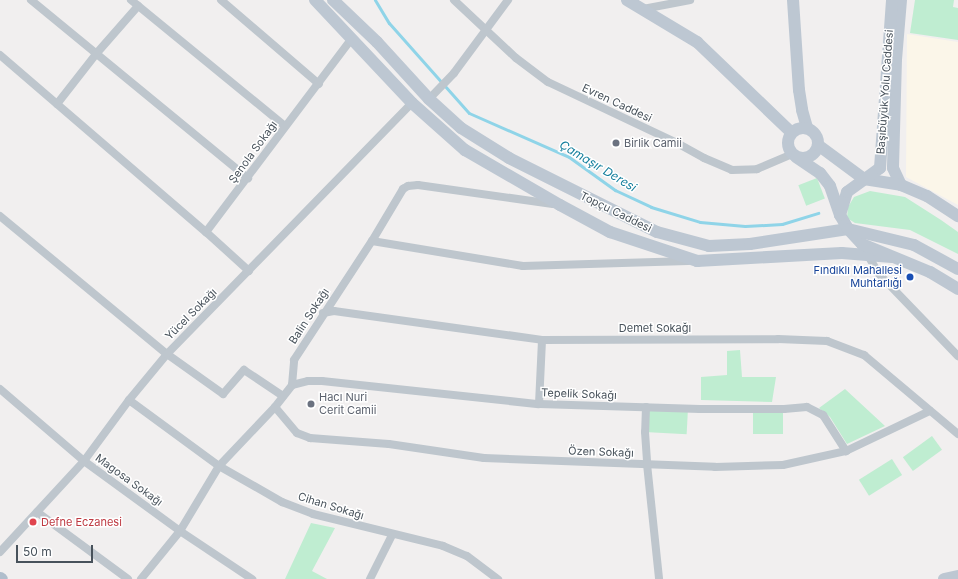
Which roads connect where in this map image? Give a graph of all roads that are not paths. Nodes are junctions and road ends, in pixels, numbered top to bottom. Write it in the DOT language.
graph roads {
  1 [pos="32,0"];
  2 [pos="131,0"];
  3 [pos="221,0"];
  4 [pos="315,0"];
  5 [pos="334,0"];
  6 [pos="454,0"];
  7 [pos="508,0"];
  8 [pos="627,0"];
  9 [pos="690,0"];
  10 [pos="793,0"];
  11 [pos="892,0"];
  12 [pos="901,0"];
  13 [pos="138,6"];
  14 [pos="643,9"];
  15 [pos="485,30"];
  16 [pos="352,38"];
  17 [pos="96,54"];
  18 [pos="0,55"];
  19 [pos="319,84"];
  20 [pos="799,90"];
  21 [pos="432,97"];
  22 [pos="412,103"];
  23 [pos="57,104"];
  24 [pos="286,126"];
  25 [pos="807,127"];
  26 [pos="791,134"];
  27 [pos="818,145"];
  28 [pos="794,155"];
  29 [pos="248,178"];
  30 [pos="864,179"];
  31 [pos="901,185"];
  32 [pos="560,205"];
  33 [pos="840,215"];
  34 [pos="0,216"];
  35 [pos="958,216"];
  36 [pos="848,229"];
  37 [pos="206,232"];
  38 [pos="372,241"];
  39 [pos="867,254"];
  40 [pos="892,257"];
  41 [pos="697,261"];
  42 [pos="958,269"];
  43 [pos="249,271"];
  44 [pos="958,289"];
  45 [pos="323,313"];
  46 [pos="542,340"];
  47 [pos="167,354"];
  48 [pos="958,356"];
  49 [pos="292,385"];
  50 [pos="0,389"];
  51 [pos="283,396"];
  52 [pos="129,400"];
  53 [pos="539,404"];
  54 [pos="275,407"];
  55 [pos="646,407"];
  56 [pos="930,411"];
  57 [pos="958,434"];
  58 [pos="846,451"];
  59 [pos="84,461"];
  60 [pos="647,464"];
  61 [pos="219,466"];
  62 [pos="37,512"];
  63 [pos="180,530"];
  64 [pos="392,534"];
  65 [pos="0,552"];
  66 [pos="128,579"];
  67 [pos="141,579"];
  68 [pos="252,579"];
  69 [pos="370,579"];
  70 [pos="498,579"];
  71 [pos="659,579"];
  1 -- 17 [label="street"];
  2 -- 13 [label="street"];
  3 -- 19 [label="street"];
  4 -- 16 [label="street, Topçu Caddesi"];
  5 -- 21 [label="street, Topçu Caddesi"];
  6 -- 15 [label="street, Evren Caddesi"];
  7 -- 15 [label="street"];
  8 -- 14 [label="street"];
  9 -- 14 [label="street"];
  10 -- 20 [label="street"];
  11 -- 30 [label="street, Başıbüyük Yolu Caddesi"];
  12 -- 31 [label="street, Başıbüyük Yolu Caddesi"];
  13 -- 17 [label="street"];
  13 -- 24 [label="street"];
  14 -- 26 [label="street"];
  15 -- 21 [label="street"];
  15 -- 28 [label="street, Evren Caddesi"];
  16 -- 19 [label="street, Şenola Sokağı"];
  16 -- 22 [label="street, Topçu Caddesi"];
  17 -- 23 [label="street"];
  17 -- 29 [label="street"];
  18 -- 23 [label="street"];
  19 -- 24 [label="street, Şenola Sokağı"];
  20 -- 25 [label="street"];
  20 -- 26 [label="street"];
  21 -- 36 [label="street, Topçu Caddesi"];
  22 -- 32 [label="street, Topçu Caddesi"];
  22 -- 43 [label="street, Yücel Sokağı"];
  23 -- 37 [label="street"];
  24 -- 29 [label="street, Şenola Sokağı"];
  25 -- 26 [label="street"];
  25 -- 27 [label="street"];
  26 -- 28 [label="street"];
  27 -- 28 [label="street"];
  27 -- 30 [label="street"];
  28 -- 33 [label="street"];
  29 -- 37 [label="street, Şenola Sokağı"];
  30 -- 31 [label="street"];
  30 -- 33 [label="street, Başıbüyük Yolu Caddesi"];
  31 -- 35 [label="street"];
  32 -- 38 [label="street, Balin Sokağı"];
  32 -- 41 [label="street, Topçu Caddesi"];
  33 -- 36 [label="street"];
  34 -- 47 [label="street"];
  36 -- 40 [label="street"];
  36 -- 42 [label="street, Topçu Caddesi"];
  37 -- 43 [label="street"];
  38 -- 41 [label="street"];
  38 -- 45 [label="street, Balin Sokağı"];
  39 -- 40 [label="street, Topçu Caddesi"];
  39 -- 41 [label="street, Topçu Caddesi"];
  39 -- 48 [label="street"];
  40 -- 44 [label="street"];
  43 -- 47 [label="street, Yücel Sokağı"];
  45 -- 46 [label="street, Demet Sokağı"];
  45 -- 49 [label="street, Balin Sokağı"];
  46 -- 53 [label="street"];
  46 -- 56 [label="street, Demet Sokağı"];
  47 -- 51 [label="street"];
  47 -- 52 [label="street, Yücel Sokağı"];
  49 -- 51 [label="street"];
  49 -- 53 [label="street, Tepelik Sokağı"];
  50 -- 59 [label="street, Magosa Sokağı"];
  51 -- 54 [label="street"];
  52 -- 59 [label="street, Yücel Sokağı"];
  52 -- 61 [label="street, Cihan Sokağı"];
  53 -- 55 [label="street, Tepelik Sokağı"];
  54 -- 60 [label="street, Özen Sokağı"];
  54 -- 61 [label="street"];
  55 -- 58 [label="street, Tepelik Sokağı"];
  55 -- 60 [label="street"];
  56 -- 57 [label="street, Demet Sokağı"];
  56 -- 58 [label="street, Özen Sokağı"];
  58 -- 60 [label="street, Özen Sokağı"];
  59 -- 62 [label="street, Yücel Sokağı"];
  59 -- 63 [label="street, Magosa Sokağı"];
  60 -- 71 [label="street"];
  61 -- 63 [label="street"];
  61 -- 64 [label="street, Cihan Sokağı"];
  62 -- 65 [label="street, Yücel Sokağı"];
  62 -- 66 [label="street"];
  63 -- 67 [label="street"];
  63 -- 68 [label="street, Magosa Sokağı"];
  64 -- 69 [label="street"];
  64 -- 70 [label="street, Cihan Sokağı"];
}
